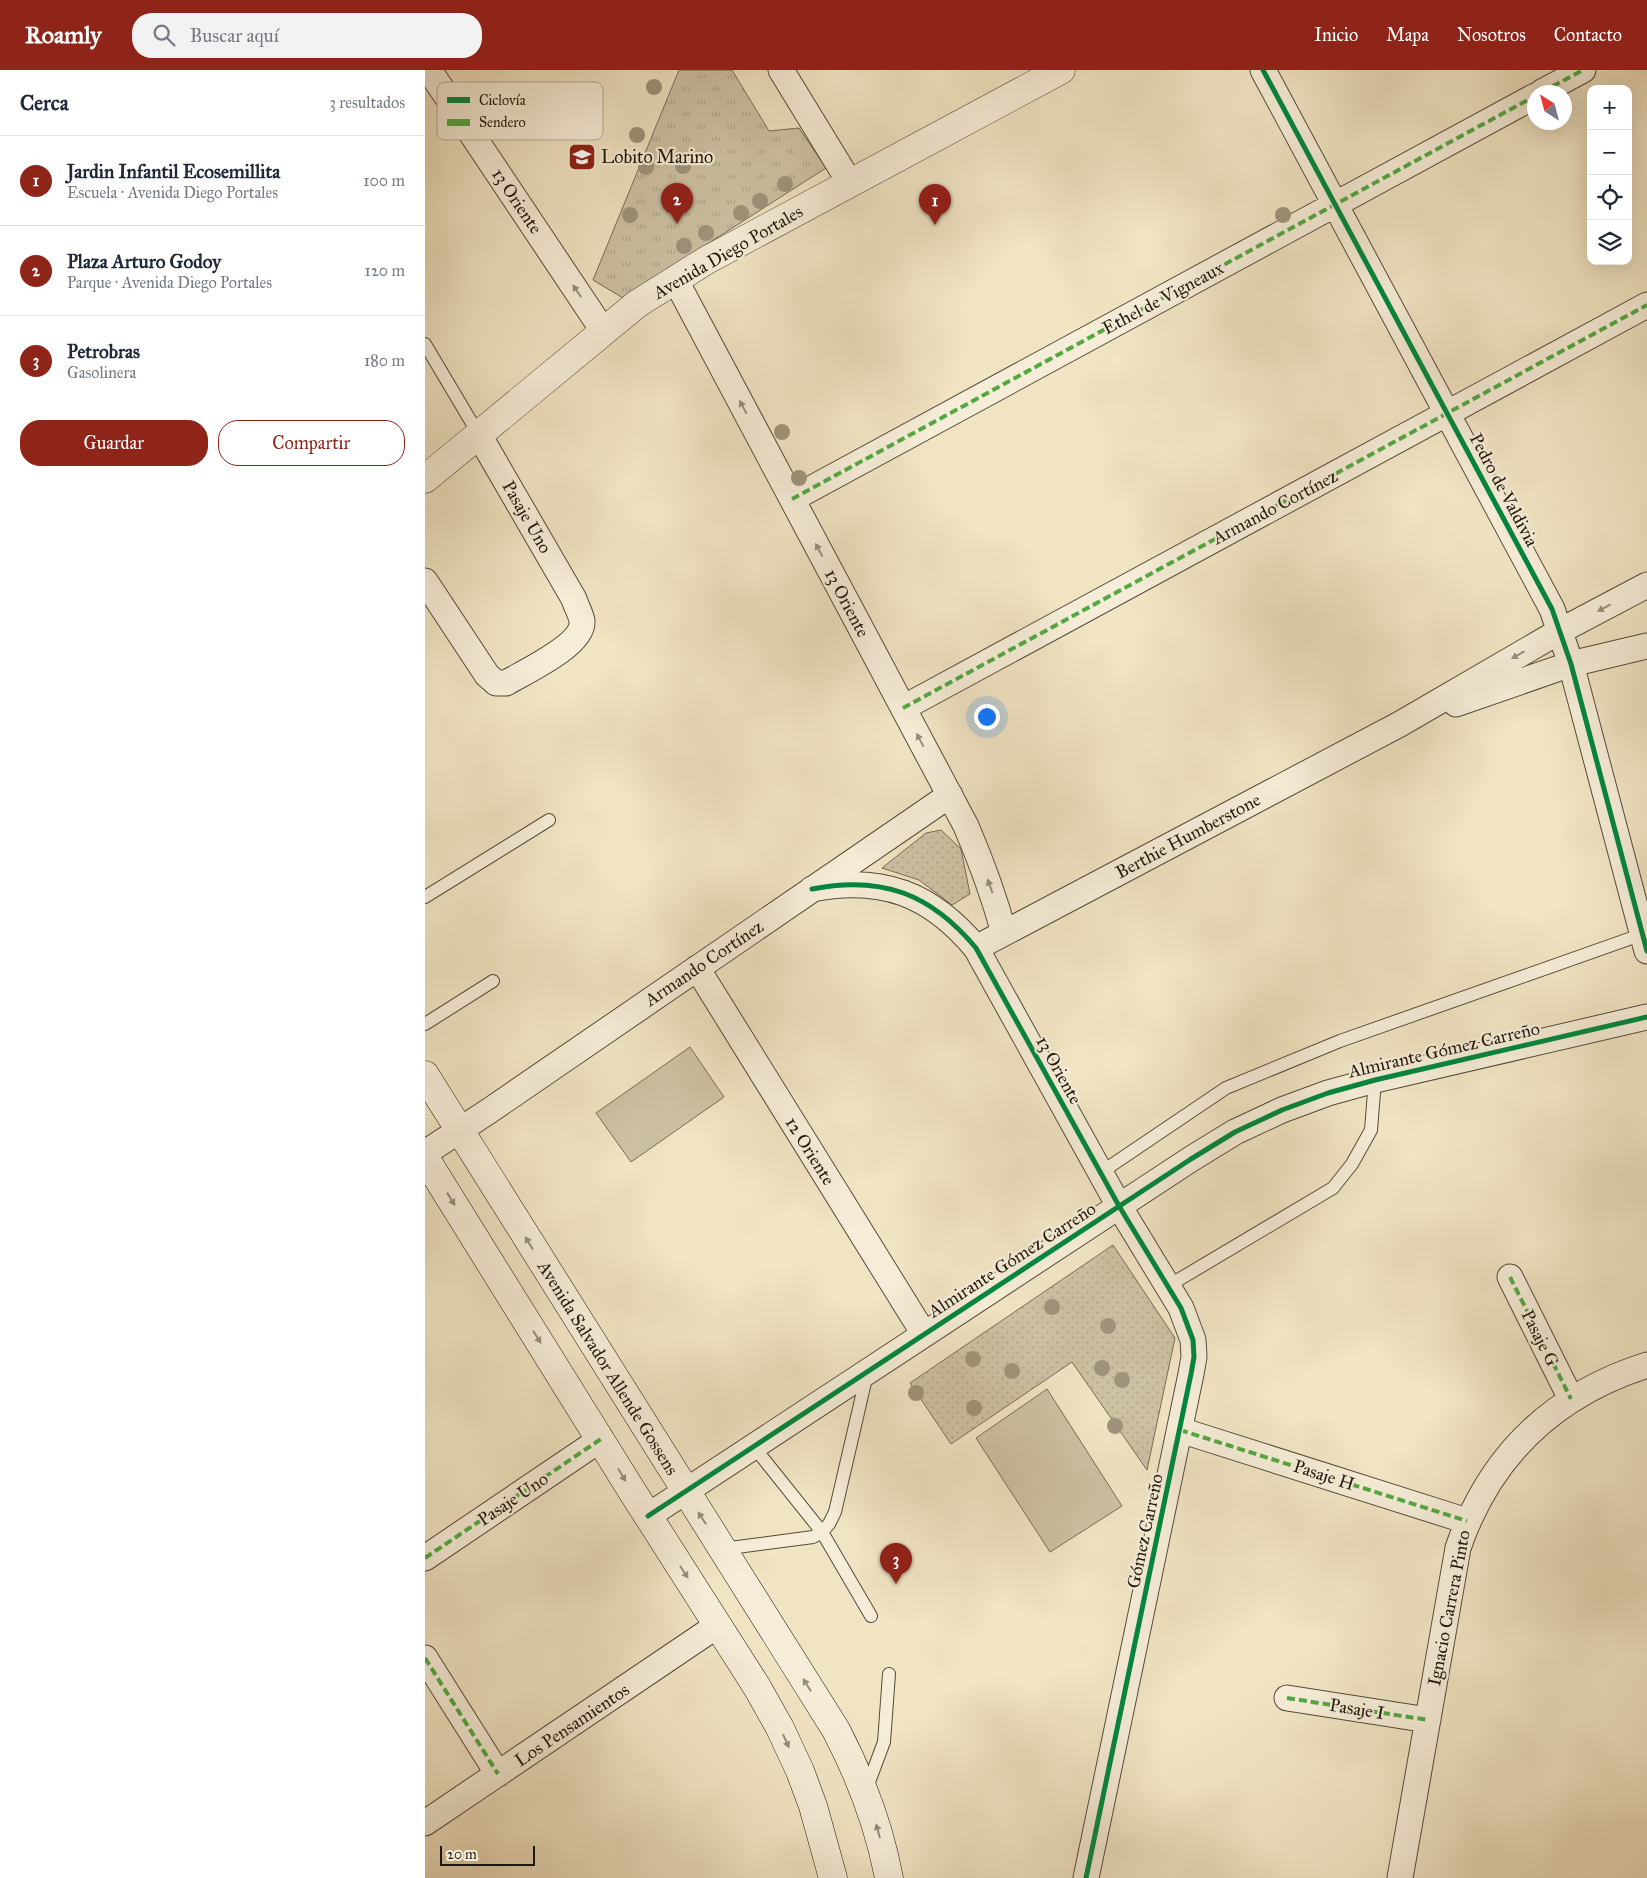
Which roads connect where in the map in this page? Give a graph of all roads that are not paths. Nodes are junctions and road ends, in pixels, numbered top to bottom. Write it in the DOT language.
graph roads {
  1 [pos="429,70"];
  2 [pos="781,70"];
  3 [pos="1061,70"];
  4 [pos="1263,70"];
  5 [pos="1583,70"];
  6 [pos="437,82"];
  7 [pos="1555,85"];
  8 [pos="1527,100"];
  9 [pos="476,140"];
  10 [pos="850,184"];
  11 [pos="1335,204"];
  12 [pos="675,279"];
  13 [pos="1647,305"];
  14 [pos="604,332"];
  15 [pos="425,344"];
  16 [pos="1447,413"];
  17 [pos="479,436"];
  18 [pos="425,479"];
  19 [pos="792,499"];
  20 [pos="425,581"];
  21 [pos="1647,585"];
  22 [pos="1560,631"];
  23 [pos="1647,646"];
  24 [pos="1571,664"];
  25 [pos="903,708"];
  26 [pos="1400,724"];
  27 [pos="949,795"];
  28 [pos="549,820"];
  29 [pos="812,889"];
  30 [pos="425,897"];
  31 [pos="1004,933"];
  32 [pos="1645,939"];
  33 [pos="976,948"];
  34 [pos="697,968"];
  35 [pos="493,981"];
  36 [pos="1647,1017"];
  37 [pos="425,1024"];
  38 [pos="425,1075"];
  39 [pos="1375,1080"];
  40 [pos="459,1130"];
  41 [pos="425,1153"];
  42 [pos="425,1158"];
  43 [pos="1100,1173"];
  44 [pos="1119,1206"];
  45 [pos="1510,1277"];
  46 [pos="1168,1286"];
  47 [pos="924,1334"];
  48 [pos="1647,1365"];
  49 [pos="867,1372"];
  50 [pos="1571,1399"];
  51 [pos="1180,1430"];
  52 [pos="601,1439"];
  53 [pos="753,1446"];
  54 [pos="685,1492"];
  55 [pos="648,1516"];
  56 [pos="1467,1521"];
  57 [pos="822,1532"];
  58 [pos="722,1549"];
  59 [pos="425,1558"];
  60 [pos="871,1616"];
  61 [pos="718,1626"];
  62 [pos="425,1658"];
  63 [pos="889,1674"];
  64 [pos="1287,1698"];
  65 [pos="1427,1720"];
  66 [pos="498,1774"];
  67 [pos="866,1792"];
  68 [pos="425,1823"];
  69 [pos="833,1878"];
  70 [pos="889,1878"];
  71 [pos="1086,1878"];
  72 [pos="1400,1878"];
  6 -- 1 [label="street, 13 Oriente, one-way"];
  2 -- 10 [label="street"];
  3 -- 10 [label="main road, Avenida Diego Portales"];
  4 -- 11 [label="street, Pedro de Valdivia"];
  5 -- 7 [label="street"];
  8 -- 11 [label="street, Ethel de Vigneaux"];
  14 -- 9 [label="street, 13 Oriente, one-way"];
  10 -- 12 [label="main road, Avenida Diego Portales"];
  11 -- 16 [label="street, Pedro de Valdivia"];
  11 -- 19 [label="street, Ethel de Vigneaux"];
  12 -- 14 [label="main road, Avenida Diego Portales"];
  19 -- 12 [label="street, 13 Oriente, one-way"];
  13 -- 16 [label="street, Armando Cortínez"];
  14 -- 17 [label="main road, Avenida Diego Portales"];
  15 -- 17 [label="lane"];
  16 -- 22 [label="street, Pedro de Valdivia"];
  16 -- 25 [label="street, Armando Cortínez"];
  17 -- 18 [label="main road, Avenida Diego Portales"];
  17 -- 20 [label="street, Pasaje Uno"];
  25 -- 19 [label="street, 13 Oriente, one-way"];
  21 -- 22 [label="street, Berthie Humberstone, one-way"];
  22 -- 24 [label="street, Pedro de Valdivia"];
  22 -- 26 [label="street, Berthie Humberstone, one-way"];
  23 -- 24 [label="street, Berthie Humberstone"];
  24 -- 26 [label="street, Berthie Humberstone"];
  24 -- 32 [label="street, Pedro de Valdivia"];
  27 -- 25 [label="street, 13 Oriente, one-way"];
  26 -- 31 [label="street, Berthie Humberstone"];
  27 -- 29 [label="street, Armando Cortínez"];
  31 -- 27 [label="street, 13 Oriente, one-way"];
  28 -- 30 [label="lane"];
  29 -- 33 [label="street, 13 Oriente"];
  29 -- 34 [label="street, Armando Cortínez"];
  31 -- 33 [label="street, Berthie Humberstone"];
  32 -- 43 [label="lane"];
  33 -- 43 [label="street, 13 Oriente"];
  34 -- 40 [label="street, Armando Cortínez"];
  34 -- 47 [label="street, 12 Oriente"];
  35 -- 37 [label="lane"];
  36 -- 39 [label="street, Almirante Gómez Carreño"];
  38 -- 40 [label="main road, Avenida Salvador Allende Gossens"];
  39 -- 44 [label="street, Almirante Gómez Carreño"];
  39 -- 46 [label="lane"];
  40 -- 41 [label="street, Armando Cortínez"];
  54 -- 40 [label="main road, Avenida Salvador Allende Gossens, one-way"];
  42 -- 52 [label="main road, one-way"];
  43 -- 44 [label="street, 13 Oriente"];
  44 -- 46 [label="street, Gómez Carreño"];
  44 -- 47 [label="street, Almirante Gómez Carreño"];
  45 -- 50 [label="street, Pasaje G"];
  46 -- 51 [label="street, Gómez Carreño"];
  47 -- 49 [label="street, Almirante Gómez Carreño"];
  48 -- 50 [label="street, Ignacio Carrera Pinto"];
  49 -- 53 [label="street, Almirante Gómez Carreño"];
  49 -- 57 [label="lane"];
  50 -- 56 [label="street, Ignacio Carrera Pinto"];
  51 -- 56 [label="street, Pasaje H"];
  51 -- 71 [label="street, Gómez Carreño"];
  52 -- 55 [label="main road, one-way"];
  52 -- 59 [label="street, Pasaje Uno"];
  53 -- 54 [label="street, Almirante Gómez Carreño"];
  53 -- 57 [label="lane"];
  54 -- 55 [label="street, Almirante Gómez Carreño"];
  58 -- 54 [label="main road, Avenida Salvador Allende Gossens, one-way"];
  55 -- 61 [label="main road, one-way"];
  56 -- 65 [label="street, Ignacio Carrera Pinto"];
  57 -- 58 [label="lane"];
  57 -- 60 [label="lane"];
  67 -- 58 [label="main road, Avenida Salvador Allende Gossens, one-way"];
  61 -- 66 [label="street, Los Pensamientos"];
  61 -- 69 [label="main road, one-way"];
  62 -- 66 [label="street"];
  63 -- 67 [label="lane"];
  64 -- 65 [label="street, Pasaje I"];
  65 -- 72 [label="street, Ignacio Carrera Pinto"];
  66 -- 68 [label="street, Los Pensamientos"];
  70 -- 67 [label="main road, Avenida Salvador Allende Gossens, one-way"];
}
